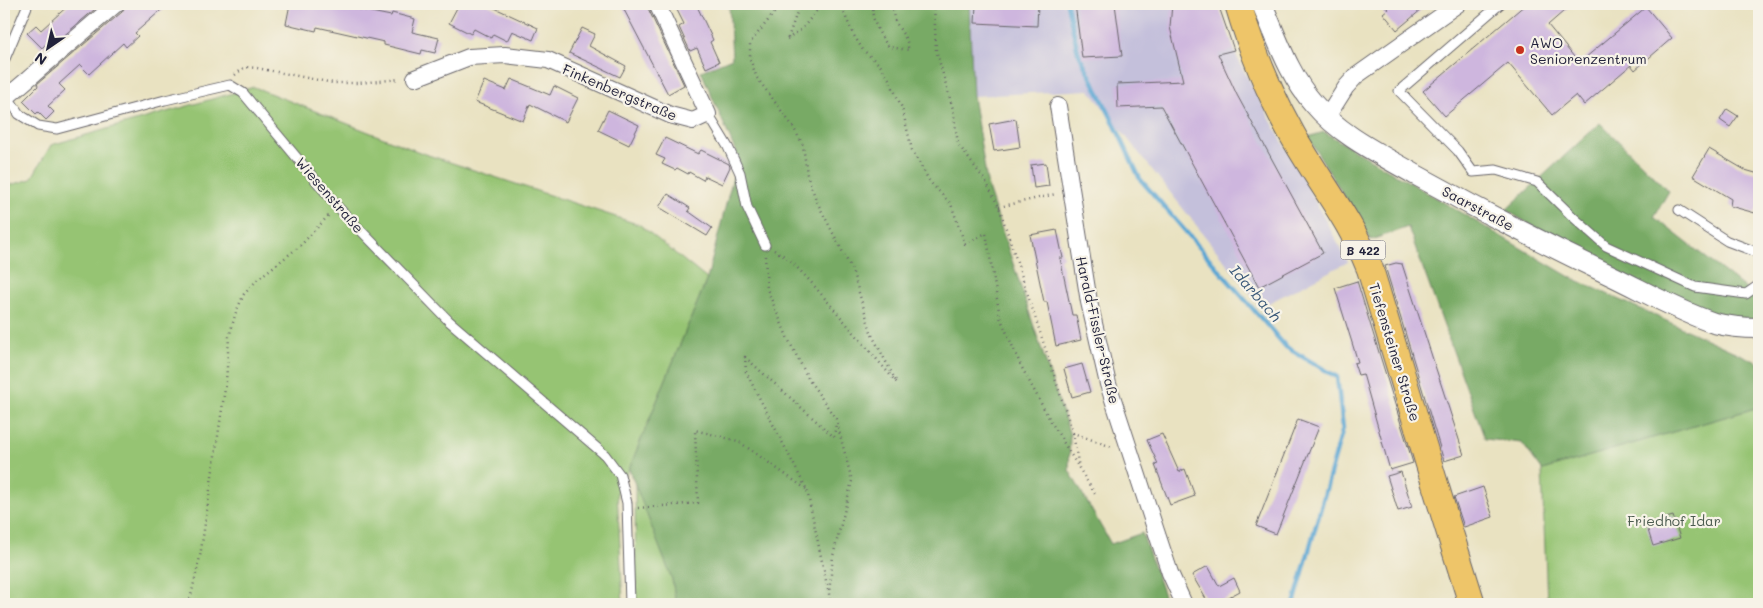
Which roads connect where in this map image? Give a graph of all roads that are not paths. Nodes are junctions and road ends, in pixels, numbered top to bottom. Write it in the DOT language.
graph roads {
  1 [pos="28,4"];
  2 [pos="116,4"];
  3 [pos="657,4"];
  4 [pos="1238,4"];
  5 [pos="1262,4"];
  6 [pos="1458,4"];
  7 [pos="1500,4"];
  8 [pos="4,61"];
  9 [pos="415,78"];
  10 [pos="5,94"];
  11 [pos="1058,106"];
  12 [pos="708,114"];
  13 [pos="1327,117"];
  14 [pos="1679,210"];
  15 [pos="765,245"];
  16 [pos="1759,253"];
  17 [pos="1759,285"];
  18 [pos="1759,328"];
  19 [pos="630,604"];
  20 [pos="1184,604"];
  21 [pos="1472,604"];
  1 -- 8 [label="lane"];
  2 -- 10 [label="street"];
  3 -- 12 [label="street"];
  4 -- 21 [label="main road, Tiefensteiner Straße / B 422"];
  5 -- 13 [label="street, Saarstraße"];
  6 -- 13 [label="street"];
  7 -- 17 [label="lane"];
  9 -- 12 [label="street, Finkenbergstraße"];
  10 -- 19 [label="lane, Wiesenstraße"];
  11 -- 20 [label="street, Harald-Fissler-Straße"];
  12 -- 15 [label="lane"];
  13 -- 18 [label="street, Saarstraße"];
  14 -- 16 [label="lane"];
}
